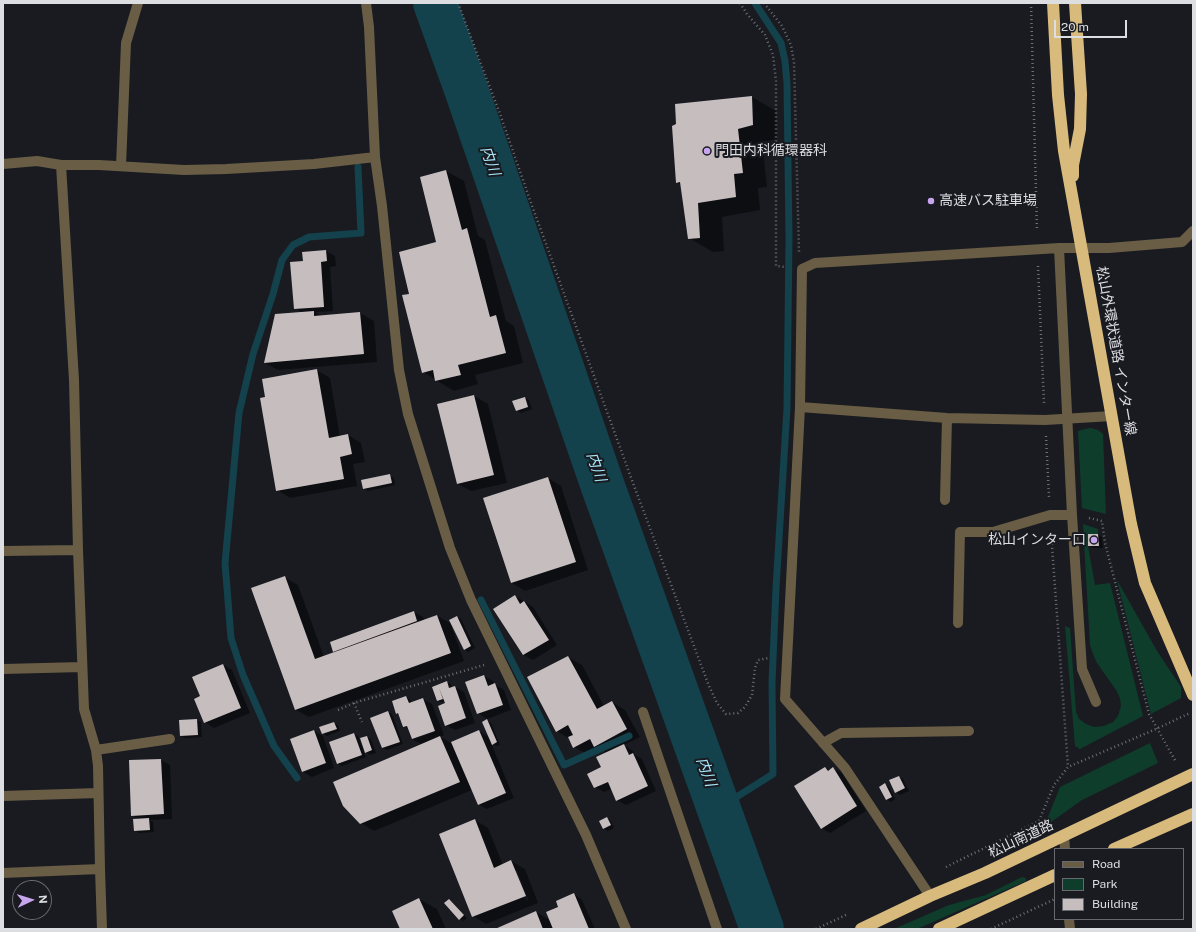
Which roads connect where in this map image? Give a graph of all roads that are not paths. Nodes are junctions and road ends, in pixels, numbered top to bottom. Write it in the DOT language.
graph roads {
  1 [pos="138,3"];
  2 [pos="366,3"];
  3 [pos="1053,3"];
  4 [pos="1076,3"];
  5 [pos="375,157"];
  6 [pos="3,164"];
  7 [pos="60,165"];
  8 [pos="121,166"];
  9 [pos="1072,192"];
  10 [pos="1193,231"];
  11 [pos="1059,248"];
  12 [pos="1082,249"];
  13 [pos="800,407"];
  14 [pos="1112,416"];
  15 [pos="947,418"];
  16 [pos="1067,418"];
  17 [pos="945,500"];
  18 [pos="1072,514"];
  19 [pos="78,550"];
  20 [pos="3,551"];
  21 [pos="958,623"];
  22 [pos="82,667"];
  23 [pos="3,669"];
  24 [pos="1193,695"];
  25 [pos="1096,702"];
  26 [pos="643,712"];
  27 [pos="969,731"];
  28 [pos="170,739"];
  29 [pos="823,742"];
  30 [pos="96,750"];
  31 [pos="1189,776"];
  32 [pos="98,793"];
  33 [pos="3,796"];
  34 [pos="1193,814"];
  35 [pos="1064,835"];
  36 [pos="1065,848"];
  37 [pos="1116,848"];
  38 [pos="100,869"];
  39 [pos="3,873"];
  40 [pos="1054,875"];
  41 [pos="930,896"];
  42 [pos="102,929"];
  43 [pos="626,929"];
  44 [pos="717,929"];
  45 [pos="861,929"];
  46 [pos="939,929"];
  1 -- 8 [label="street"];
  2 -- 5 [label="street"];
  3 -- 9 [label="highway, 松山外環状道路 インター線"];
  4 -- 9 [label="highway"];
  5 -- 8 [label="street"];
  5 -- 43 [label="street"];
  6 -- 7 [label="street"];
  7 -- 8 [label="street"];
  7 -- 19 [label="street"];
  9 -- 12 [label="highway, 松山外環状道路 インター線"];
  10 -- 12 [label="street"];
  11 -- 12 [label="street"];
  11 -- 13 [label="street"];
  11 -- 16 [label="street"];
  12 -- 14 [label="highway, 松山外環状道路 インター線"];
  13 -- 15 [label="street"];
  13 -- 29 [label="street"];
  14 -- 16 [label="street"];
  14 -- 24 [label="highway, 松山外環状道路 インター線"];
  15 -- 16 [label="street"];
  15 -- 17 [label="street"];
  16 -- 18 [label="street"];
  18 -- 21 [label="street"];
  18 -- 25 [label="street"];
  19 -- 20 [label="street"];
  19 -- 22 [label="street"];
  22 -- 23 [label="street"];
  22 -- 30 [label="street"];
  26 -- 44 [label="street"];
  27 -- 29 [label="street"];
  28 -- 30 [label="street"];
  29 -- 41 [label="street"];
  30 -- 32 [label="street"];
  31 -- 35 [label="highway, 松山南道路"];
  32 -- 33 [label="street"];
  32 -- 38 [label="street"];
  34 -- 37 [label="highway"];
  35 -- 36 [label="street"];
  35 -- 41 [label="highway, 松山南道路"];
  38 -- 39 [label="street"];
  38 -- 42 [label="street"];
  40 -- 46 [label="highway"];
  41 -- 45 [label="highway, 松山南道路"];
}
